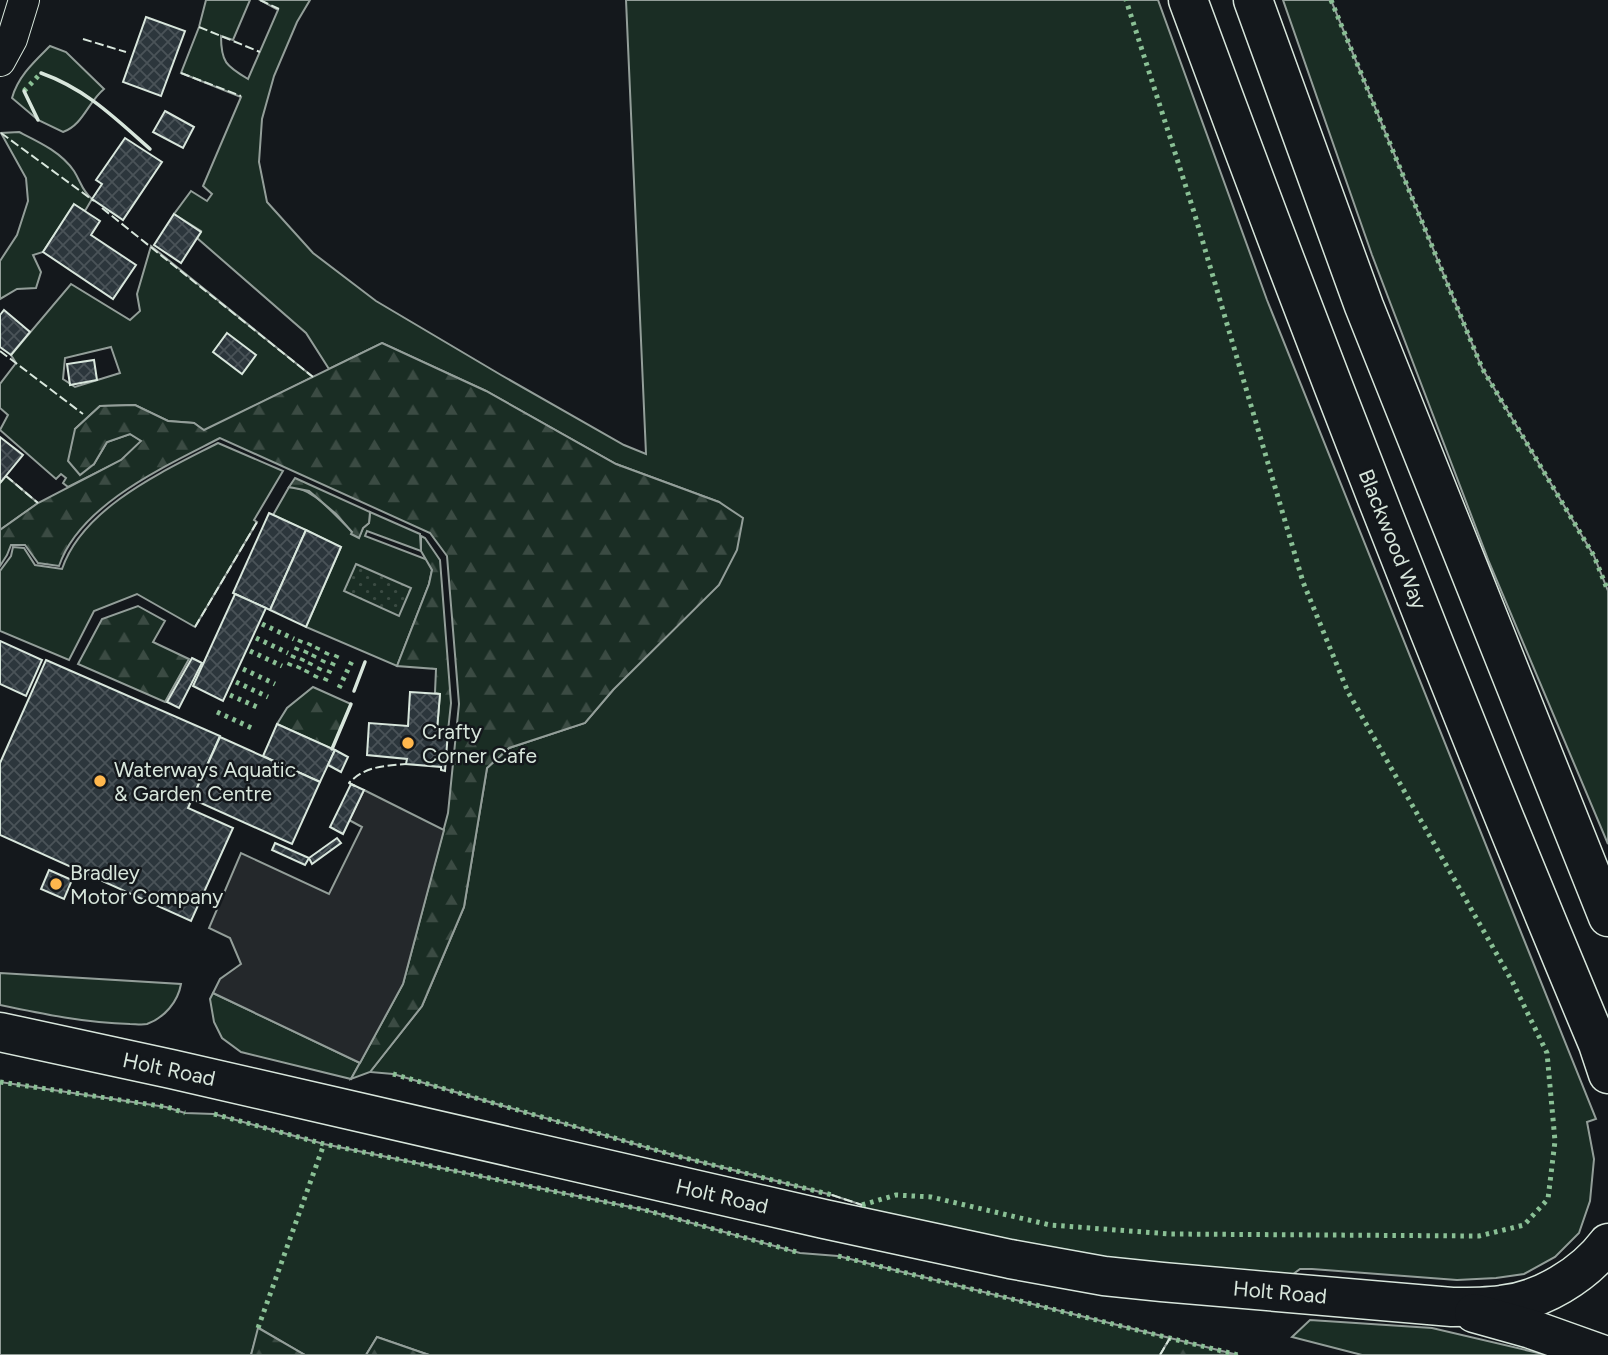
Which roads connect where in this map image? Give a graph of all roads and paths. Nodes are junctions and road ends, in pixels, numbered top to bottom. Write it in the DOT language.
graph roads {
  1 [pos="24,0"];
  2 [pos="1188,0"];
  3 [pos="1253,0"];
  4 [pos="0,61"];
  5 [pos="1608,917"];
  6 [pos="0,1032"];
  7 [pos="1608,1074"];
  8 [pos="1608,1243"];
  9 [pos="1452,1307"];
  10 [pos="1604,1355"];
  1 -- 4 [label="street"];
  2 -- 7 [label="main road, Blackwood Way"];
  3 -- 5 [label="main road"];
  6 -- 9 [label="main road, Holt Road"];
  8 -- 9 [label="main road, Holt Road"];
  9 -- 10 [label="main road, Holt Road"];
}
